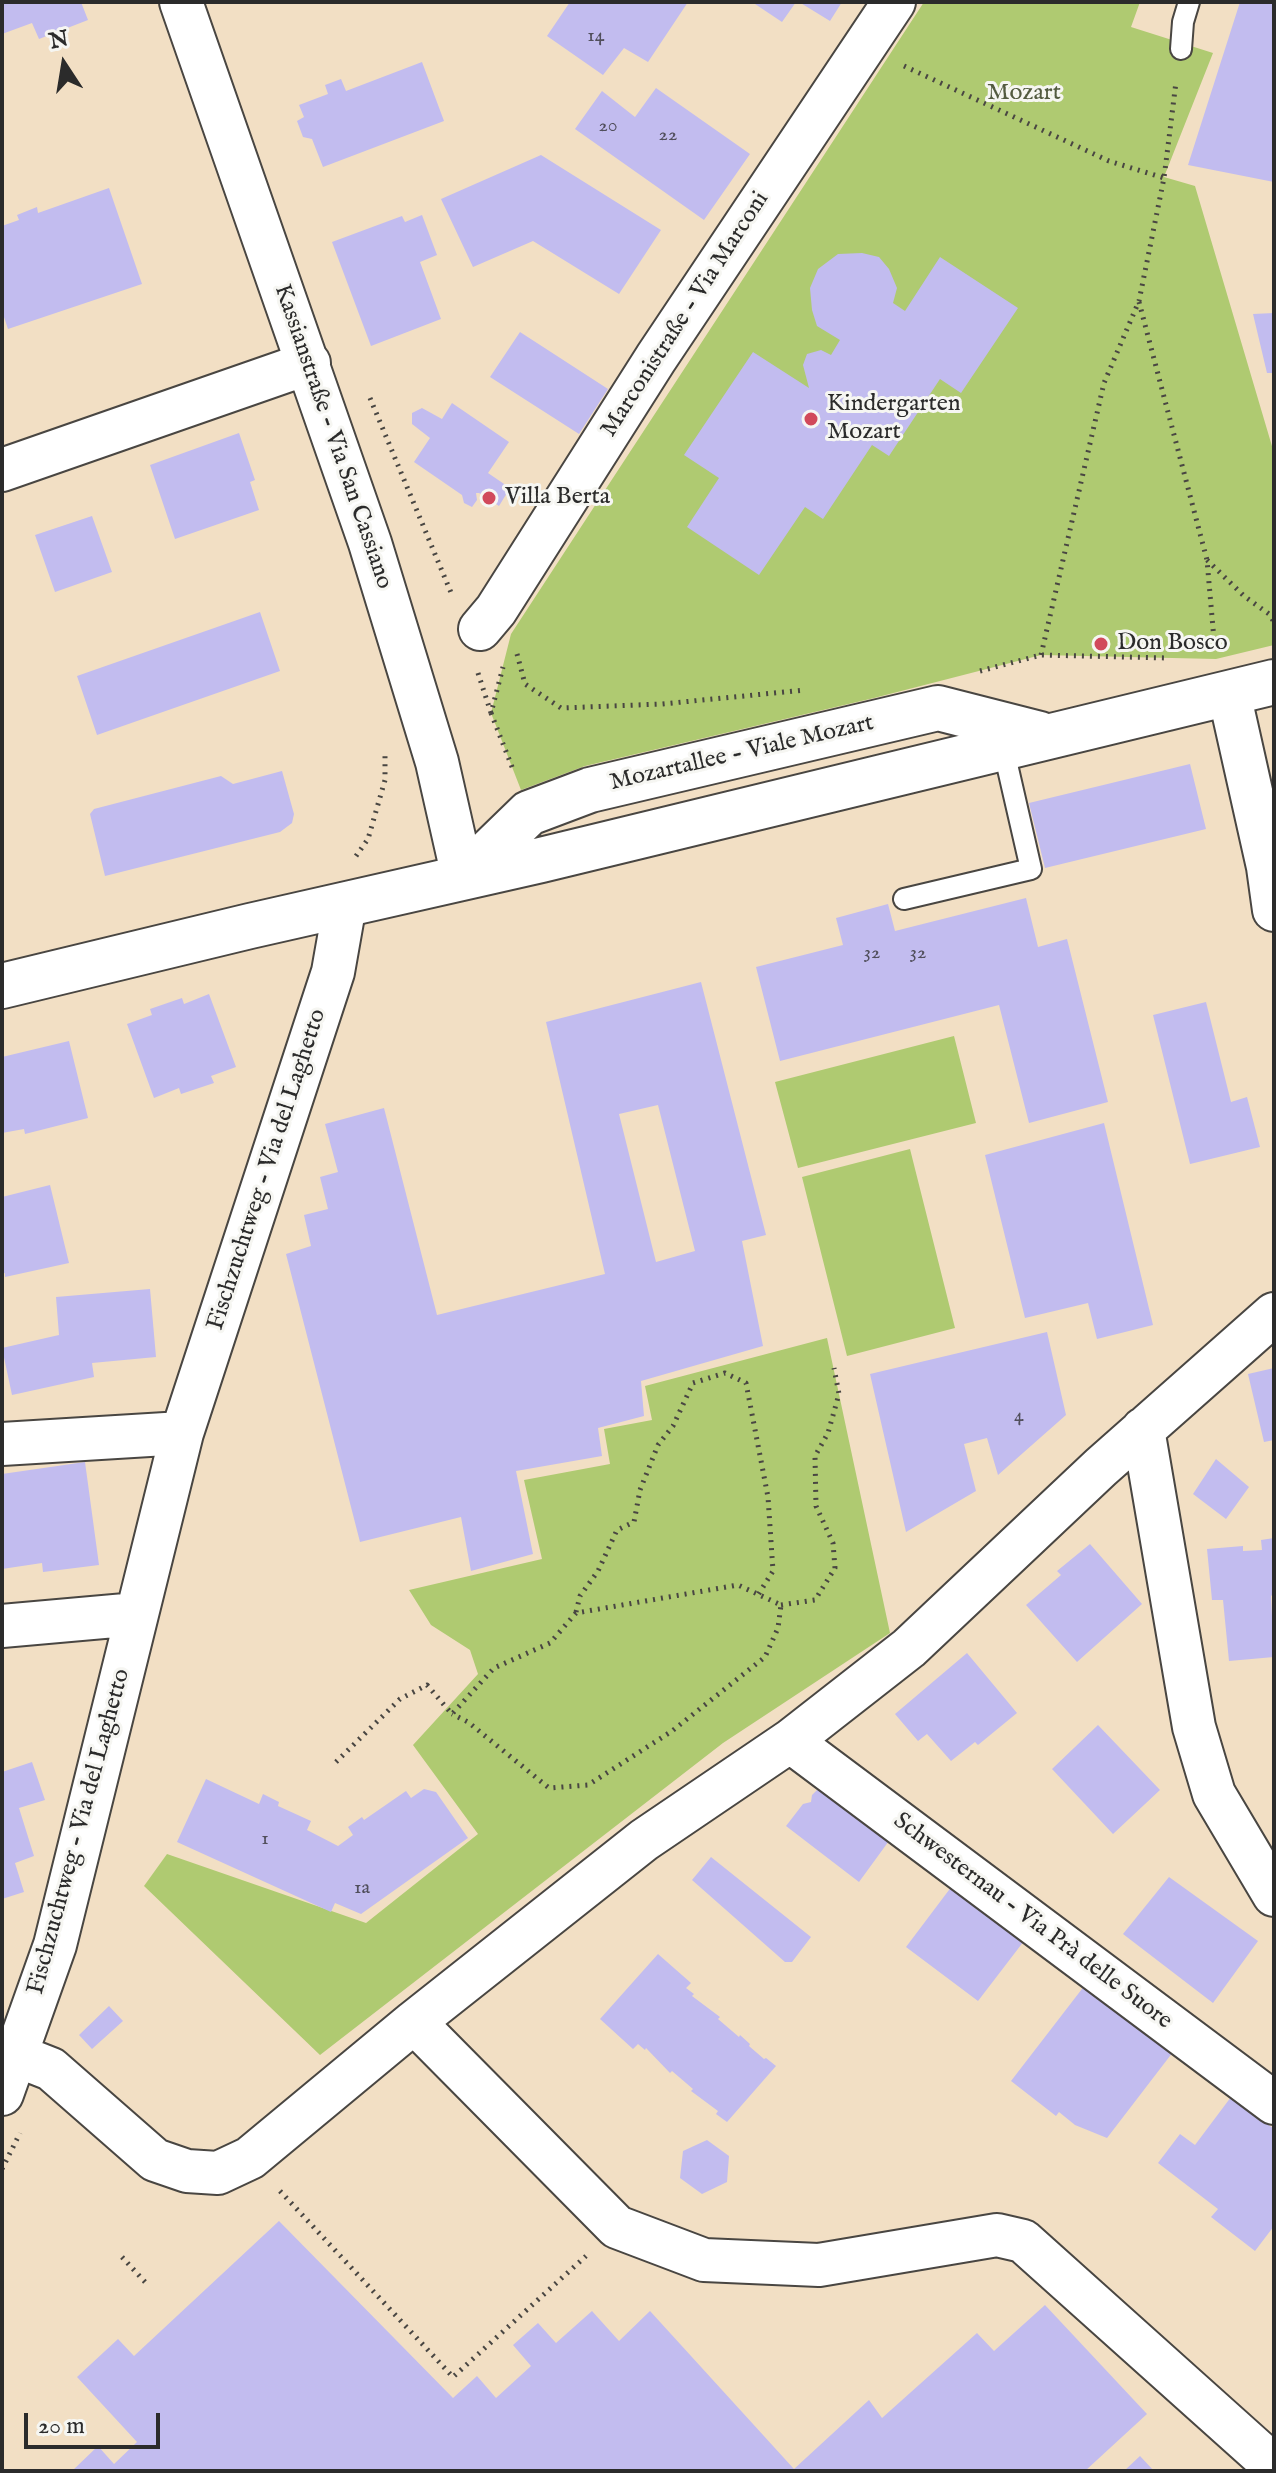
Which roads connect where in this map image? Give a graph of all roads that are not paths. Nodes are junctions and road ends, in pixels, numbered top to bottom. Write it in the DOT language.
graph roads {
  1 [pos="181,2"];
  2 [pos="894,2"];
  3 [pos="1189,2"];
  4 [pos="1181,49"];
  5 [pos="309,363"];
  6 [pos="2,470"];
  7 [pos="485,640"];
  8 [pos="1222,676"];
  9 [pos="1274,682"];
  10 [pos="1047,736"];
  11 [pos="1003,747"];
  12 [pos="1271,866"];
  13 [pos="463,877"];
  14 [pos="904,899"];
  15 [pos="345,904"];
  16 [pos="1274,910"];
  17 [pos="2,986"];
  18 [pos="1274,1314"];
  19 [pos="1143,1429"];
  20 [pos="182,1433"];
  21 [pos="2,1444"];
  22 [pos="137,1614"];
  23 [pos="2,1626"];
  24 [pos="790,1741"];
  25 [pos="1274,1895"];
  26 [pos="414,2022"];
  27 [pos="18,2056"];
  28 [pos="2,2094"];
  29 [pos="1274,2103"];
  30 [pos="1274,2466"];
  1 -- 5 [label="street, Kassianstraße - Via San Cassiano"];
  2 -- 7 [label="street, Marconistraße - Via Marconi"];
  3 -- 4 [label="lane"];
  5 -- 6 [label="street"];
  5 -- 13 [label="street, Kassianstraße - Via San Cassiano"];
  8 -- 9 [label="street, Mozartallee - Viale Mozart"];
  8 -- 10 [label="street, Mozartallee - Viale Mozart"];
  8 -- 12 [label="street"];
  10 -- 11 [label="street, Mozartallee - Viale Mozart"];
  10 -- 13 [label="street, Mozartallee - Viale Mozart"];
  11 -- 13 [label="street, Mozartallee - Viale Mozart"];
  11 -- 14 [label="lane"];
  12 -- 16 [label="street"];
  13 -- 15 [label="street, Mozartallee - Viale Mozart"];
  15 -- 17 [label="street, Mozartallee - Viale Mozart"];
  15 -- 20 [label="street, Fischzuchtweg - Via del Laghetto"];
  18 -- 19 [label="street"];
  19 -- 24 [label="street"];
  19 -- 25 [label="street"];
  20 -- 21 [label="street"];
  20 -- 22 [label="street, Fischzuchtweg - Via del Laghetto"];
  22 -- 23 [label="street"];
  22 -- 27 [label="street, Fischzuchtweg - Via del Laghetto"];
  24 -- 26 [label="street"];
  24 -- 29 [label="street, Schwesternau - Via Prà delle Suore"];
  26 -- 27 [label="street"];
  26 -- 30 [label="street"];
  27 -- 28 [label="street, Fischzuchtweg - Via del Laghetto"];
}
